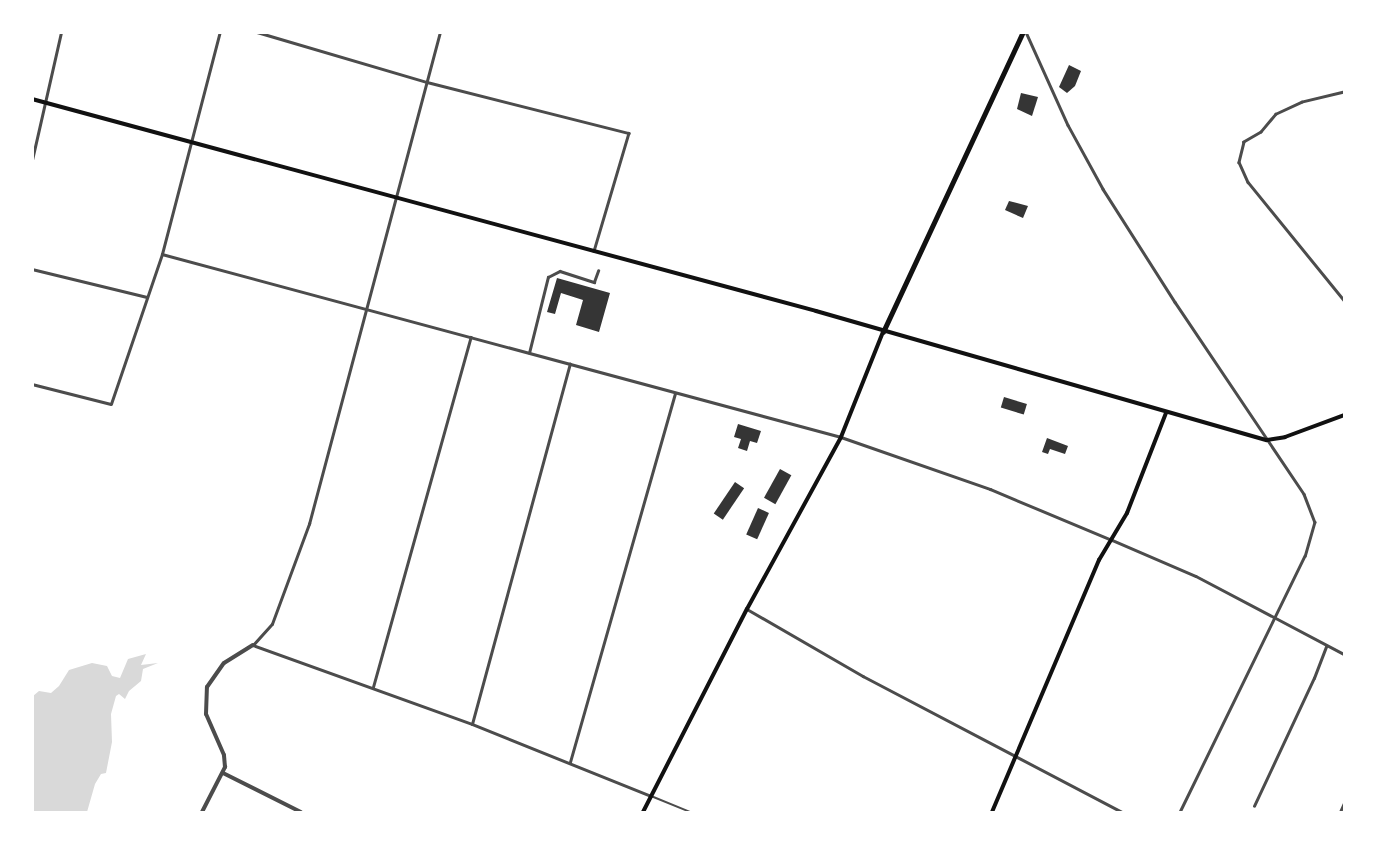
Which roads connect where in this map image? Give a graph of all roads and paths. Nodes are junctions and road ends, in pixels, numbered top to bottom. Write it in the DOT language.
graph roads {
  1 [pos="61,32"];
  2 [pos="220,32"];
  3 [pos="257,32"];
  4 [pos="440,32"];
  5 [pos="1024,32"];
  6 [pos="427,82"];
  7 [pos="1344,92"];
  8 [pos="32,99"];
  9 [pos="47,103"];
  10 [pos="192,142"];
  11 [pos="32,160"];
  12 [pos="397,197"];
  13 [pos="594,251"];
  14 [pos="162,254"];
  15 [pos="32,269"];
  16 [pos="598,271"];
  17 [pos="147,297"];
  18 [pos="1344,300"];
  19 [pos="366,308"];
  20 [pos="883,332"];
  21 [pos="471,337"];
  22 [pos="529,353"];
  23 [pos="570,364"];
  24 [pos="32,384"];
  25 [pos="675,394"];
  26 [pos="1166,413"];
  27 [pos="1344,414"];
  28 [pos="841,437"];
  29 [pos="1267,440"];
  30 [pos="1112,540"];
  31 [pos="747,609"];
  32 [pos="1274,616"];
  33 [pos="253,645"];
  34 [pos="1326,645"];
  35 [pos="1344,654"];
  36 [pos="373,687"];
  37 [pos="472,724"];
  38 [pos="1016,756"];
  39 [pos="570,762"];
  40 [pos="223,773"];
  41 [pos="651,796"];
  42 [pos="1344,803"];
  43 [pos="1254,806"];
  44 [pos="202,812"];
  45 [pos="301,812"];
  46 [pos="643,812"];
  47 [pos="690,812"];
  48 [pos="992,812"];
  49 [pos="1122,812"];
  50 [pos="1180,812"];
  51 [pos="1340,812"];
  1 -- 9 [label="street"];
  2 -- 10 [label="street"];
  3 -- 6 [label="street"];
  4 -- 6 [label="street"];
  5 -- 20 [label="main road"];
  5 -- 29 [label="street"];
  6 -- 12 [label="street"];
  6 -- 13 [label="street"];
  7 -- 18 [label="street"];
  8 -- 9 [label="main road"];
  9 -- 10 [label="main road"];
  9 -- 11 [label="street"];
  10 -- 12 [label="main road"];
  10 -- 14 [label="street"];
  12 -- 13 [label="main road"];
  12 -- 19 [label="street"];
  13 -- 20 [label="main road"];
  14 -- 17 [label="street"];
  14 -- 19 [label="street"];
  15 -- 17 [label="street"];
  16 -- 22 [label="street"];
  17 -- 24 [label="street"];
  19 -- 21 [label="street"];
  19 -- 33 [label="street"];
  20 -- 26 [label="main road"];
  20 -- 28 [label="main road"];
  21 -- 22 [label="street"];
  21 -- 36 [label="street"];
  22 -- 23 [label="street"];
  23 -- 25 [label="street"];
  23 -- 37 [label="street"];
  25 -- 28 [label="street"];
  25 -- 39 [label="street"];
  26 -- 29 [label="main road"];
  26 -- 30 [label="main road"];
  27 -- 29 [label="main road"];
  28 -- 30 [label="street"];
  28 -- 31 [label="main road"];
  29 -- 32 [label="street"];
  30 -- 32 [label="street"];
  30 -- 38 [label="main road"];
  31 -- 38 [label="street"];
  31 -- 41 [label="main road"];
  32 -- 34 [label="street"];
  32 -- 50 [label="street"];
  33 -- 36 [label="street"];
  33 -- 40 [label="street"];
  34 -- 35 [label="street"];
  34 -- 43 [label="street"];
  36 -- 37 [label="street"];
  37 -- 39 [label="street"];
  38 -- 48 [label="main road"];
  38 -- 49 [label="street"];
  39 -- 41 [label="street"];
  40 -- 44 [label="street"];
  40 -- 45 [label="street"];
  41 -- 46 [label="main road"];
  41 -- 47 [label="street"];
  42 -- 51 [label="street"];
}
